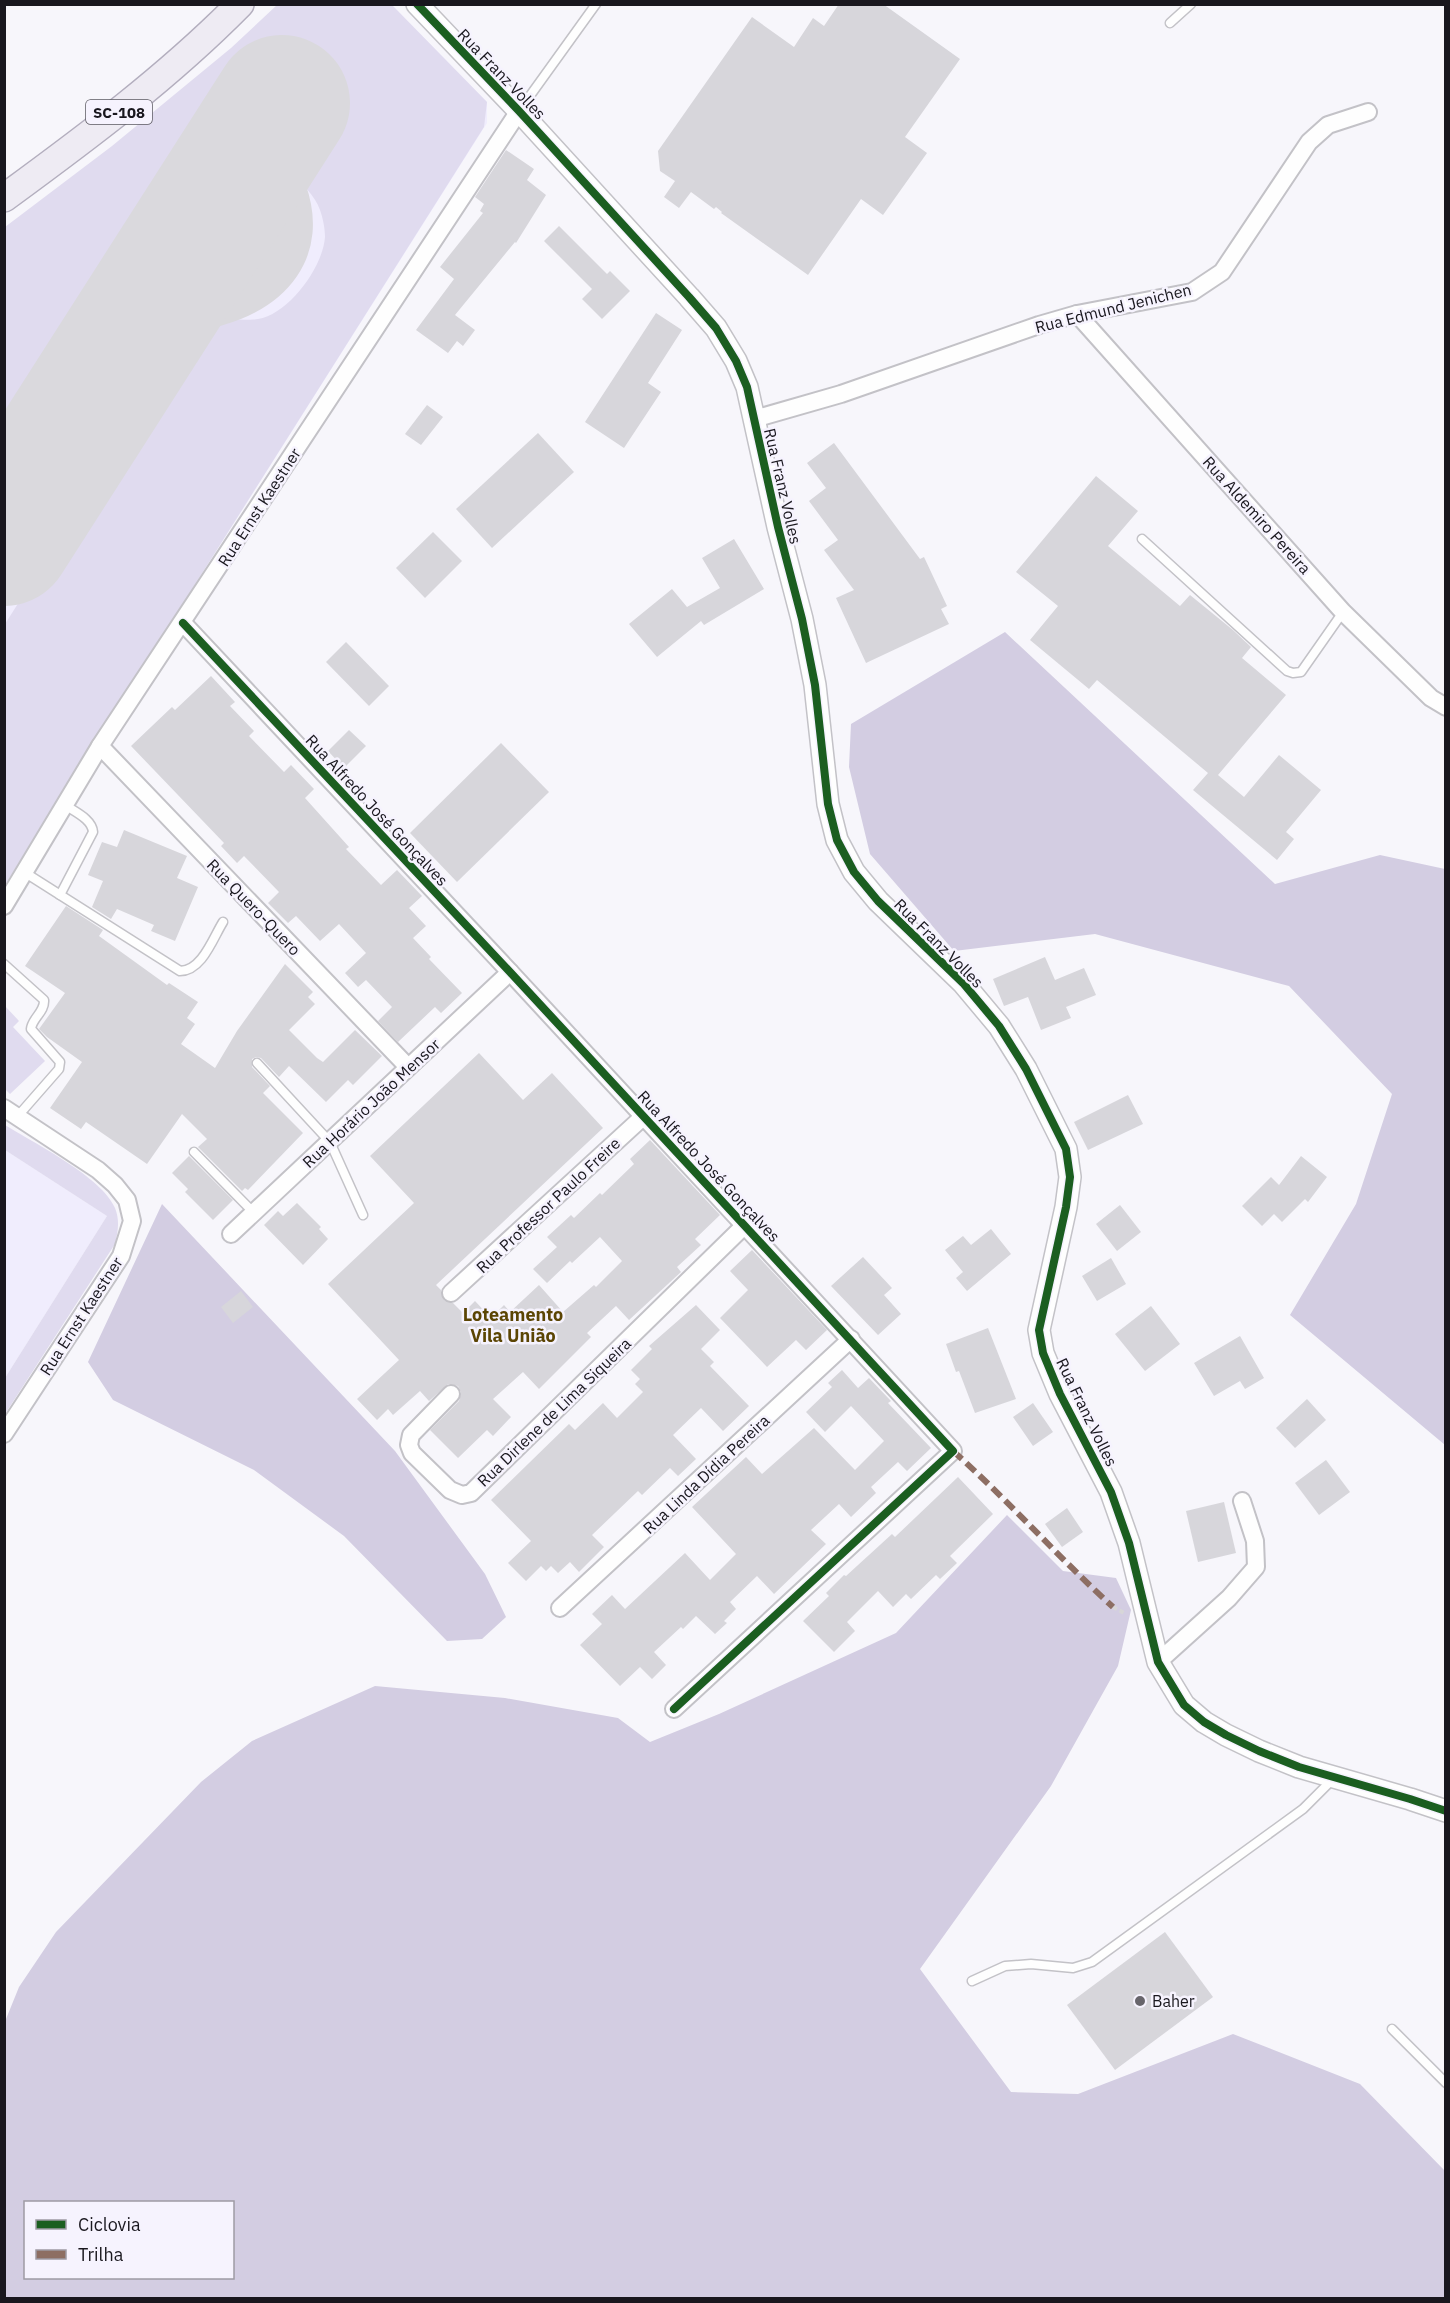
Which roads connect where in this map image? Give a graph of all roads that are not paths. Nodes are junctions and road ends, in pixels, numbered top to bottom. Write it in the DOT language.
graph roads {
  1 [pos="240,4"];
  2 [pos="417,4"];
  3 [pos="596,4"];
  4 [pos="1191,4"];
  5 [pos="1170,23"];
  6 [pos="519,111"];
  7 [pos="1368,112"];
  8 [pos="4,198"];
  9 [pos="1077,314"];
  10 [pos="754,419"];
  11 [pos="1142,539"];
  12 [pos="1343,612"];
  13 [pos="183,623"];
  14 [pos="1446,707"];
  15 [pos="100,746"];
  16 [pos="65,805"];
  17 [pos="24,872"];
  18 [pos="60,895"];
  19 [pos="4,906"];
  20 [pos="223,921"];
  21 [pos="4,964"];
  22 [pos="510,972"];
  23 [pos="257,1063"];
  24 [pos="408,1067"];
  25 [pos="11,1113"];
  26 [pos="644,1116"];
  27 [pos="330,1142"];
  28 [pos="194,1152"];
  29 [pos="254,1213"];
  30 [pos="363,1215"];
  31 [pos="746,1225"];
  32 [pos="231,1234"];
  33 [pos="452,1293"];
  34 [pos="852,1340"];
  35 [pos="451,1394"];
  36 [pos="4,1434"];
  37 [pos="1242,1501"];
  38 [pos="560,1608"];
  39 [pos="1158,1662"];
  40 [pos="674,1709"];
  41 [pos="1335,1777"];
  42 [pos="1446,1811"];
  43 [pos="972,1981"];
  44 [pos="1392,2029"];
  45 [pos="1446,2083"];
  1 -- 8 [label="main road, SC-108"];
  2 -- 6 [label="street, Rua Franz Volles"];
  3 -- 6 [label="lane"];
  4 -- 5 [label="lane"];
  6 -- 10 [label="street, Rua Franz Volles"];
  6 -- 13 [label="street, Rua Ernst Kaestner"];
  7 -- 9 [label="street, Rua Edmund Jenichen"];
  9 -- 10 [label="street, Rua Edmund Jenichen"];
  9 -- 12 [label="street, Rua Aldemiro Pereira"];
  10 -- 39 [label="street, Rua Franz Volles"];
  11 -- 12 [label="lane"];
  12 -- 14 [label="street, Rua Aldemiro Pereira"];
  13 -- 15 [label="street, Rua Ernst Kaestner"];
  13 -- 22 [label="street, Rua Alfredo José Gonçalves"];
  15 -- 16 [label="street, Rua Ernst Kaestner"];
  15 -- 24 [label="street, Rua Quero-Quero"];
  16 -- 17 [label="street, Rua Ernst Kaestner"];
  16 -- 18 [label="lane"];
  17 -- 18 [label="lane"];
  17 -- 19 [label="street, Rua Ernst Kaestner"];
  18 -- 20 [label="lane"];
  21 -- 25 [label="lane"];
  22 -- 24 [label="street, Rua Horário João Mensor"];
  22 -- 26 [label="street, Rua Alfredo José Gonçalves"];
  23 -- 27 [label="lane"];
  24 -- 27 [label="street, Rua Horário João Mensor"];
  25 -- 36 [label="street, Rua Ernst Kaestner"];
  26 -- 31 [label="street, Rua Alfredo José Gonçalves"];
  26 -- 33 [label="street, Rua Professor Paulo Freire"];
  27 -- 29 [label="street, Rua Horário João Mensor"];
  27 -- 30 [label="lane"];
  28 -- 29 [label="lane"];
  29 -- 32 [label="street, Rua Horário João Mensor"];
  31 -- 34 [label="street, Rua Alfredo José Gonçalves"];
  31 -- 35 [label="street, Rua Dirlene de Lima Siqueira"];
  34 -- 38 [label="street, Rua Linda Dídia Pereira"];
  34 -- 40 [label="street, Rua Alfredo José Gonçalves"];
  37 -- 39 [label="street"];
  39 -- 41 [label="street, Rua Franz Volles"];
  41 -- 42 [label="street, Rua Franz Volles"];
  41 -- 43 [label="lane"];
  44 -- 45 [label="lane"];
}
